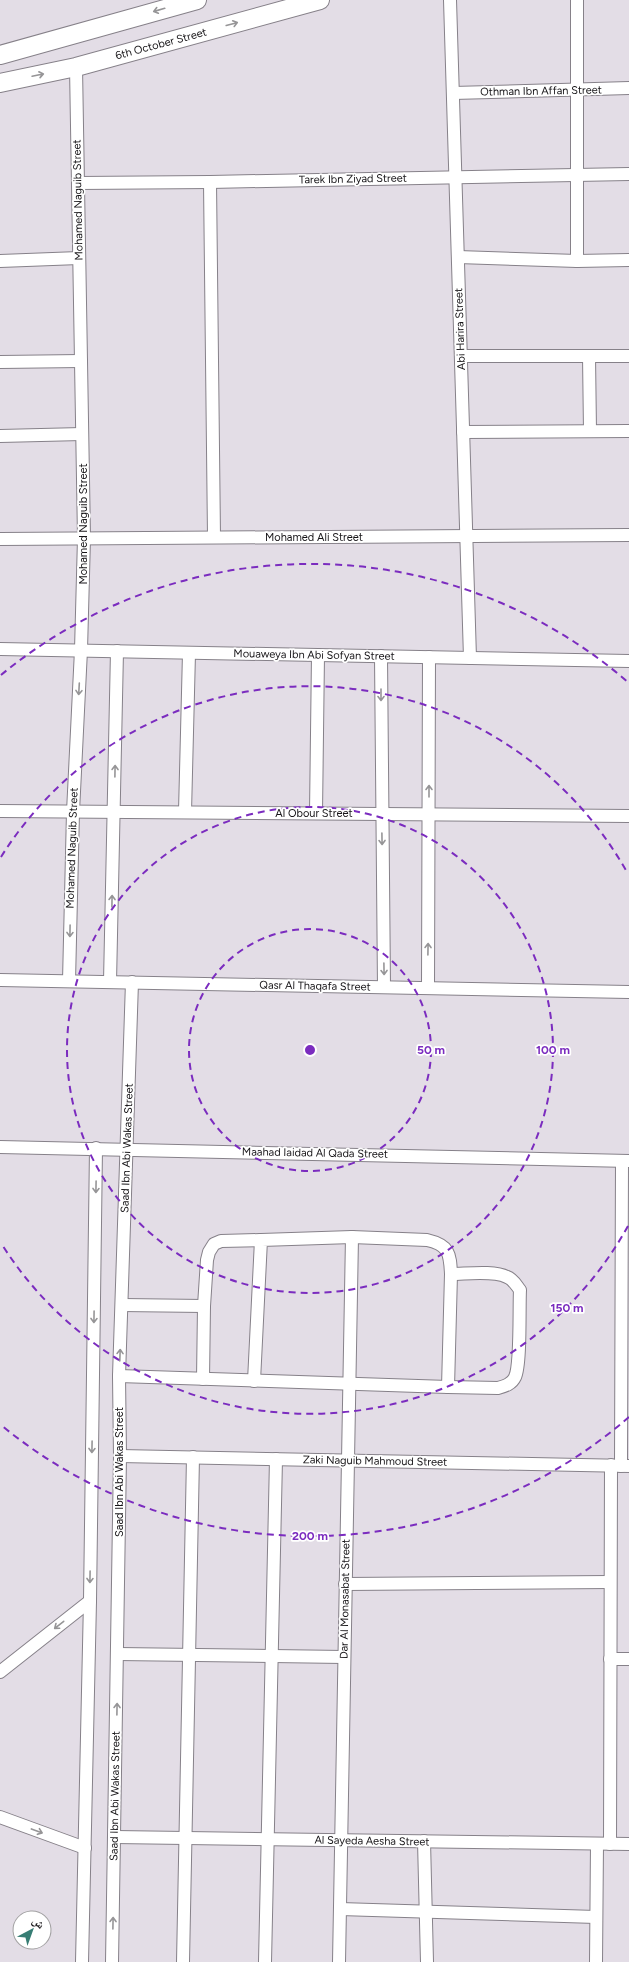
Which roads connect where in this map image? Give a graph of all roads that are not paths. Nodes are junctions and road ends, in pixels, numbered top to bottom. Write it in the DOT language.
graph roads {
  1 [pos="197,0"];
  2 [pos="320,0"];
  3 [pos="450,0"];
  4 [pos="578,0"];
  5 [pos="0,55"];
  6 [pos="76,67"];
  7 [pos="0,83"];
  8 [pos="629,88"];
  9 [pos="577,90"];
  10 [pos="453,93"];
  11 [pos="629,174"];
  12 [pos="577,175"];
  13 [pos="455,177"];
  14 [pos="210,182"];
  15 [pos="78,183"];
  16 [pos="458,257"];
  17 [pos="79,258"];
  18 [pos="629,260"];
  19 [pos="0,261"];
  20 [pos="577,261"];
  21 [pos="461,356"];
  22 [pos="589,356"];
  23 [pos="629,356"];
  24 [pos="81,361"];
  25 [pos="0,362"];
  26 [pos="590,431"];
  27 [pos="629,431"];
  28 [pos="463,432"];
  29 [pos="82,434"];
  30 [pos="0,436"];
  31 [pos="629,535"];
  32 [pos="466,536"];
  33 [pos="214,537"];
  34 [pos="84,538"];
  35 [pos="0,539"];
  36 [pos="0,649"];
  37 [pos="81,650"];
  38 [pos="117,651"];
  39 [pos="189,653"];
  40 [pos="318,655"];
  41 [pos="381,656"];
  42 [pos="429,657"];
  43 [pos="470,658"];
  44 [pos="629,661"];
  45 [pos="0,811"];
  46 [pos="73,812"];
  47 [pos="114,812"];
  48 [pos="184,812"];
  49 [pos="316,813"];
  50 [pos="382,814"];
  51 [pos="429,814"];
  52 [pos="629,816"];
  53 [pos="0,980"];
  54 [pos="69,981"];
  55 [pos="110,982"];
  56 [pos="132,982"];
  57 [pos="384,987"];
  58 [pos="428,988"];
  59 [pos="629,992"];
  60 [pos="0,1147"];
  61 [pos="96,1148"];
  62 [pos="126,1149"];
  63 [pos="625,1161"];
  64 [pos="352,1237"];
  65 [pos="261,1240"];
  66 [pos="451,1274"];
  67 [pos="122,1304"];
  68 [pos="204,1306"];
  69 [pos="119,1376"];
  70 [pos="204,1379"];
  71 [pos="254,1381"];
  72 [pos="349,1384"];
  73 [pos="448,1387"];
  74 [pos="625,1388"];
  75 [pos="120,1456"];
  76 [pos="193,1457"];
  77 [pos="276,1458"];
  78 [pos="348,1460"];
  79 [pos="620,1466"];
  80 [pos="610,1582"];
  81 [pos="345,1584"];
  82 [pos="90,1601"];
  83 [pos="118,1654"];
  84 [pos="189,1655"];
  85 [pos="272,1656"];
  86 [pos="344,1657"];
  87 [pos="610,1659"];
  88 [pos="629,1659"];
  89 [pos="0,1672"];
  90 [pos="0,1817"];
  91 [pos="115,1837"];
  92 [pos="186,1838"];
  93 [pos="268,1839"];
  94 [pos="341,1840"];
  95 [pos="424,1841"];
  96 [pos="603,1844"];
  97 [pos="629,1844"];
  98 [pos="85,1848"];
  99 [pos="340,1909"];
  100 [pos="426,1911"];
  101 [pos="596,1917"];
  102 [pos="82,1962"];
  103 [pos="112,1962"];
  104 [pos="183,1962"];
  105 [pos="265,1962"];
  106 [pos="338,1962"];
  107 [pos="427,1962"];
  108 [pos="596,1962"];
  1 -- 5 [label="street, one-way"];
  6 -- 2 [label="street, 6th October Street, one-way"];
  3 -- 10 [label="street, Abi Harira Street"];
  4 -- 9 [label="street"];
  7 -- 6 [label="street, 6th October Street, one-way"];
  6 -- 15 [label="street, Mohamed Naguib Street"];
  8 -- 9 [label="street, Othman Ibn Affan Street"];
  9 -- 10 [label="street, Othman Ibn Affan Street"];
  9 -- 12 [label="street"];
  10 -- 13 [label="street, Abi Harira Street"];
  11 -- 12 [label="street, Tarek Ibn Ziyad Street"];
  12 -- 13 [label="street, Tarek Ibn Ziyad Street"];
  12 -- 20 [label="street"];
  13 -- 14 [label="street, Tarek Ibn Ziyad Street"];
  13 -- 16 [label="street, Abi Harira Street"];
  14 -- 15 [label="street, Tarek Ibn Ziyad Street"];
  14 -- 33 [label="street"];
  15 -- 17 [label="street, Mohamed Naguib Street"];
  16 -- 20 [label="street"];
  16 -- 21 [label="street, Abi Harira Street"];
  17 -- 19 [label="street"];
  17 -- 24 [label="street, Mohamed Naguib Street"];
  18 -- 20 [label="street"];
  21 -- 22 [label="street"];
  21 -- 28 [label="street, Abi Harira Street"];
  22 -- 23 [label="street"];
  22 -- 26 [label="street"];
  24 -- 25 [label="street"];
  24 -- 29 [label="street, Mohamed Naguib Street"];
  26 -- 27 [label="street"];
  26 -- 28 [label="street"];
  28 -- 32 [label="street, Abi Harira Street"];
  29 -- 30 [label="street"];
  29 -- 34 [label="street, Mohamed Naguib Street"];
  31 -- 32 [label="street, Mohamed Ali Street"];
  32 -- 33 [label="street, Mohamed Ali Street"];
  32 -- 43 [label="street, Abi Harira Street"];
  33 -- 34 [label="street, Mohamed Ali Street"];
  34 -- 35 [label="street, Mohamed Ali Street"];
  34 -- 37 [label="street, Mohamed Naguib Street"];
  36 -- 37 [label="street, Mouaweya Ibn Abi Sofyan Street"];
  37 -- 38 [label="street, Mouaweya Ibn Abi Sofyan Street"];
  37 -- 46 [label="street, Mohamed Naguib Street, one-way"];
  38 -- 39 [label="street, Mouaweya Ibn Abi Sofyan Street"];
  47 -- 38 [label="street, one-way"];
  39 -- 40 [label="street, Mouaweya Ibn Abi Sofyan Street"];
  39 -- 48 [label="street"];
  40 -- 41 [label="street, Mouaweya Ibn Abi Sofyan Street"];
  40 -- 49 [label="street"];
  41 -- 42 [label="street, Mouaweya Ibn Abi Sofyan Street"];
  41 -- 50 [label="street, one-way"];
  42 -- 43 [label="street, Mouaweya Ibn Abi Sofyan Street"];
  51 -- 42 [label="street, one-way"];
  43 -- 44 [label="street, Mouaweya Ibn Abi Sofyan Street"];
  45 -- 46 [label="street, Al Obour Street"];
  46 -- 47 [label="street, Al Obour Street"];
  46 -- 54 [label="street, Mohamed Naguib Street, one-way"];
  47 -- 48 [label="street, Al Obour Street"];
  55 -- 47 [label="street, one-way"];
  48 -- 49 [label="street, Al Obour Street"];
  49 -- 50 [label="street, Al Obour Street"];
  50 -- 51 [label="street, Al Obour Street"];
  50 -- 57 [label="street, one-way"];
  51 -- 52 [label="street, Al Obour Street"];
  58 -- 51 [label="street, one-way"];
  53 -- 54 [label="street, Qasr Al Thaqafa Street"];
  54 -- 55 [label="street, Qasr Al Thaqafa Street"];
  55 -- 56 [label="street, Qasr Al Thaqafa Street"];
  56 -- 57 [label="street, Qasr Al Thaqafa Street"];
  56 -- 62 [label="street, Saad Ibn Abi Wakas Street"];
  57 -- 58 [label="street, Qasr Al Thaqafa Street"];
  58 -- 59 [label="street, Qasr Al Thaqafa Street"];
  60 -- 61 [label="street, Maahad Iaidad Al Qada Street"];
  61 -- 62 [label="street, Maahad Iaidad Al Qada Street"];
  61 -- 82 [label="street, one-way"];
  62 -- 63 [label="street, Maahad Iaidad Al Qada Street"];
  62 -- 67 [label="street, Saad Ibn Abi Wakas Street"];
  63 -- 74 [label="street"];
  64 -- 65 [label="street"];
  64 -- 66 [label="street"];
  64 -- 72 [label="street, Dar Al Monasabat Street"];
  65 -- 68 [label="street"];
  65 -- 71 [label="street"];
  66 -- 73 [label="street"];
  66 -- 73 [label="street"];
  67 -- 68 [label="street"];
  69 -- 67 [label="street, Saad Ibn Abi Wakas Street, one-way"];
  68 -- 70 [label="street"];
  69 -- 70 [label="street"];
  69 -- 75 [label="street, Saad Ibn Abi Wakas Street"];
  70 -- 71 [label="street"];
  71 -- 72 [label="street"];
  72 -- 73 [label="street"];
  72 -- 78 [label="street, Dar Al Monasabat Street"];
  74 -- 79 [label="street"];
  75 -- 76 [label="street, Zaki Naguib Mahmoud Street"];
  75 -- 83 [label="street, Saad Ibn Abi Wakas Street"];
  76 -- 77 [label="street, Zaki Naguib Mahmoud Street"];
  76 -- 84 [label="street"];
  77 -- 78 [label="street, Zaki Naguib Mahmoud Street"];
  77 -- 85 [label="street"];
  78 -- 79 [label="street, Zaki Naguib Mahmoud Street"];
  78 -- 81 [label="street, Dar Al Monasabat Street"];
  79 -- 80 [label="street"];
  80 -- 81 [label="street"];
  80 -- 87 [label="street"];
  81 -- 86 [label="street, Dar Al Monasabat Street"];
  82 -- 89 [label="street, one-way"];
  82 -- 98 [label="street"];
  83 -- 84 [label="street"];
  91 -- 83 [label="street, Saad Ibn Abi Wakas Street, one-way"];
  84 -- 85 [label="street"];
  84 -- 92 [label="street"];
  85 -- 86 [label="street"];
  85 -- 93 [label="street"];
  86 -- 94 [label="street, Dar Al Monasabat Street"];
  87 -- 88 [label="street"];
  87 -- 96 [label="street"];
  90 -- 98 [label="street, one-way"];
  91 -- 92 [label="street, Al Sayeda Aesha Street"];
  103 -- 91 [label="street, Saad Ibn Abi Wakas Street, one-way"];
  92 -- 93 [label="street, Al Sayeda Aesha Street"];
  92 -- 104 [label="street"];
  93 -- 94 [label="street, Al Sayeda Aesha Street"];
  93 -- 105 [label="street"];
  94 -- 95 [label="street, Al Sayeda Aesha Street"];
  94 -- 99 [label="street, Dar Al Monasabat Street"];
  95 -- 96 [label="street, Al Sayeda Aesha Street"];
  95 -- 100 [label="street"];
  96 -- 97 [label="street, Al Sayeda Aesha Street"];
  96 -- 101 [label="street"];
  98 -- 102 [label="street"];
  99 -- 100 [label="street"];
  99 -- 106 [label="street, Dar Al Monasabat Street"];
  100 -- 101 [label="street"];
  100 -- 107 [label="street"];
  101 -- 108 [label="street"];
}
